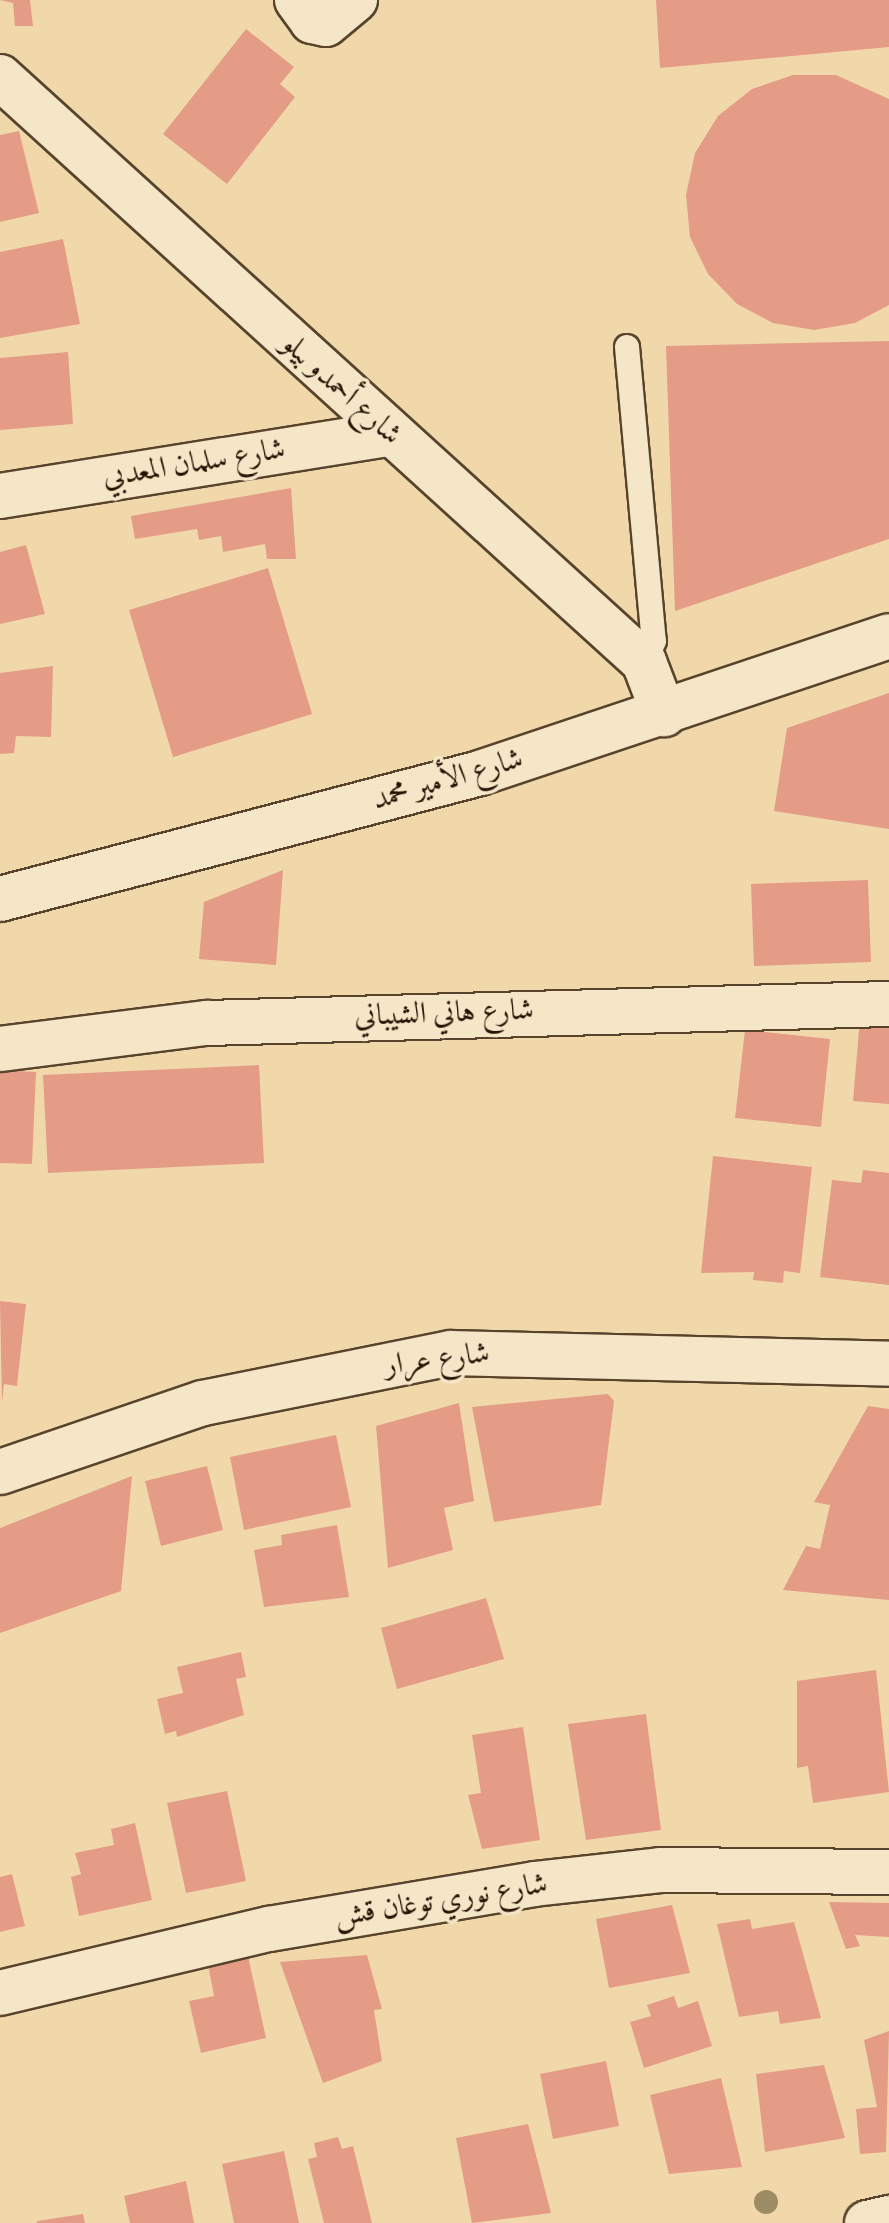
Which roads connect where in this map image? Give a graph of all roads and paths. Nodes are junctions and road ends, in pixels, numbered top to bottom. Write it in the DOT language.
graph roads {
  1 [pos="297,0"];
  2 [pos="355,0"];
  3 [pos="0,77"];
  4 [pos="627,347"];
  5 [pos="389,434"];
  6 [pos="0,496"];
  7 [pos="889,636"];
  8 [pos="644,662"];
  9 [pos="664,714"];
  10 [pos="0,899"];
  11 [pos="889,1004"];
  12 [pos="0,1049"];
  13 [pos="889,1364"];
  14 [pos="0,1472"];
  15 [pos="889,1872"];
  16 [pos="0,1993"];
  17 [pos="889,2218"];
  18 [pos="867,2223"];
  1 -- 2 [label="street"];
  3 -- 5 [label="street, شارع أحمدو بيلو"];
  4 -- 8 [label="lane"];
  5 -- 6 [label="street, شارع سلمان المعدبي"];
  5 -- 8 [label="street, شارع أحمدو بيلو"];
  7 -- 9 [label="street, شارع الأمير محمد"];
  8 -- 9 [label="street, شارع أحمدو بيلو"];
  9 -- 10 [label="street, شارع الأمير محمد"];
  11 -- 12 [label="street, شارع هاني الشيباني"];
  13 -- 14 [label="street, شارع عرار"];
  15 -- 16 [label="street, شارع نوري توغان قش"];
  17 -- 18 [label="street"];
}
